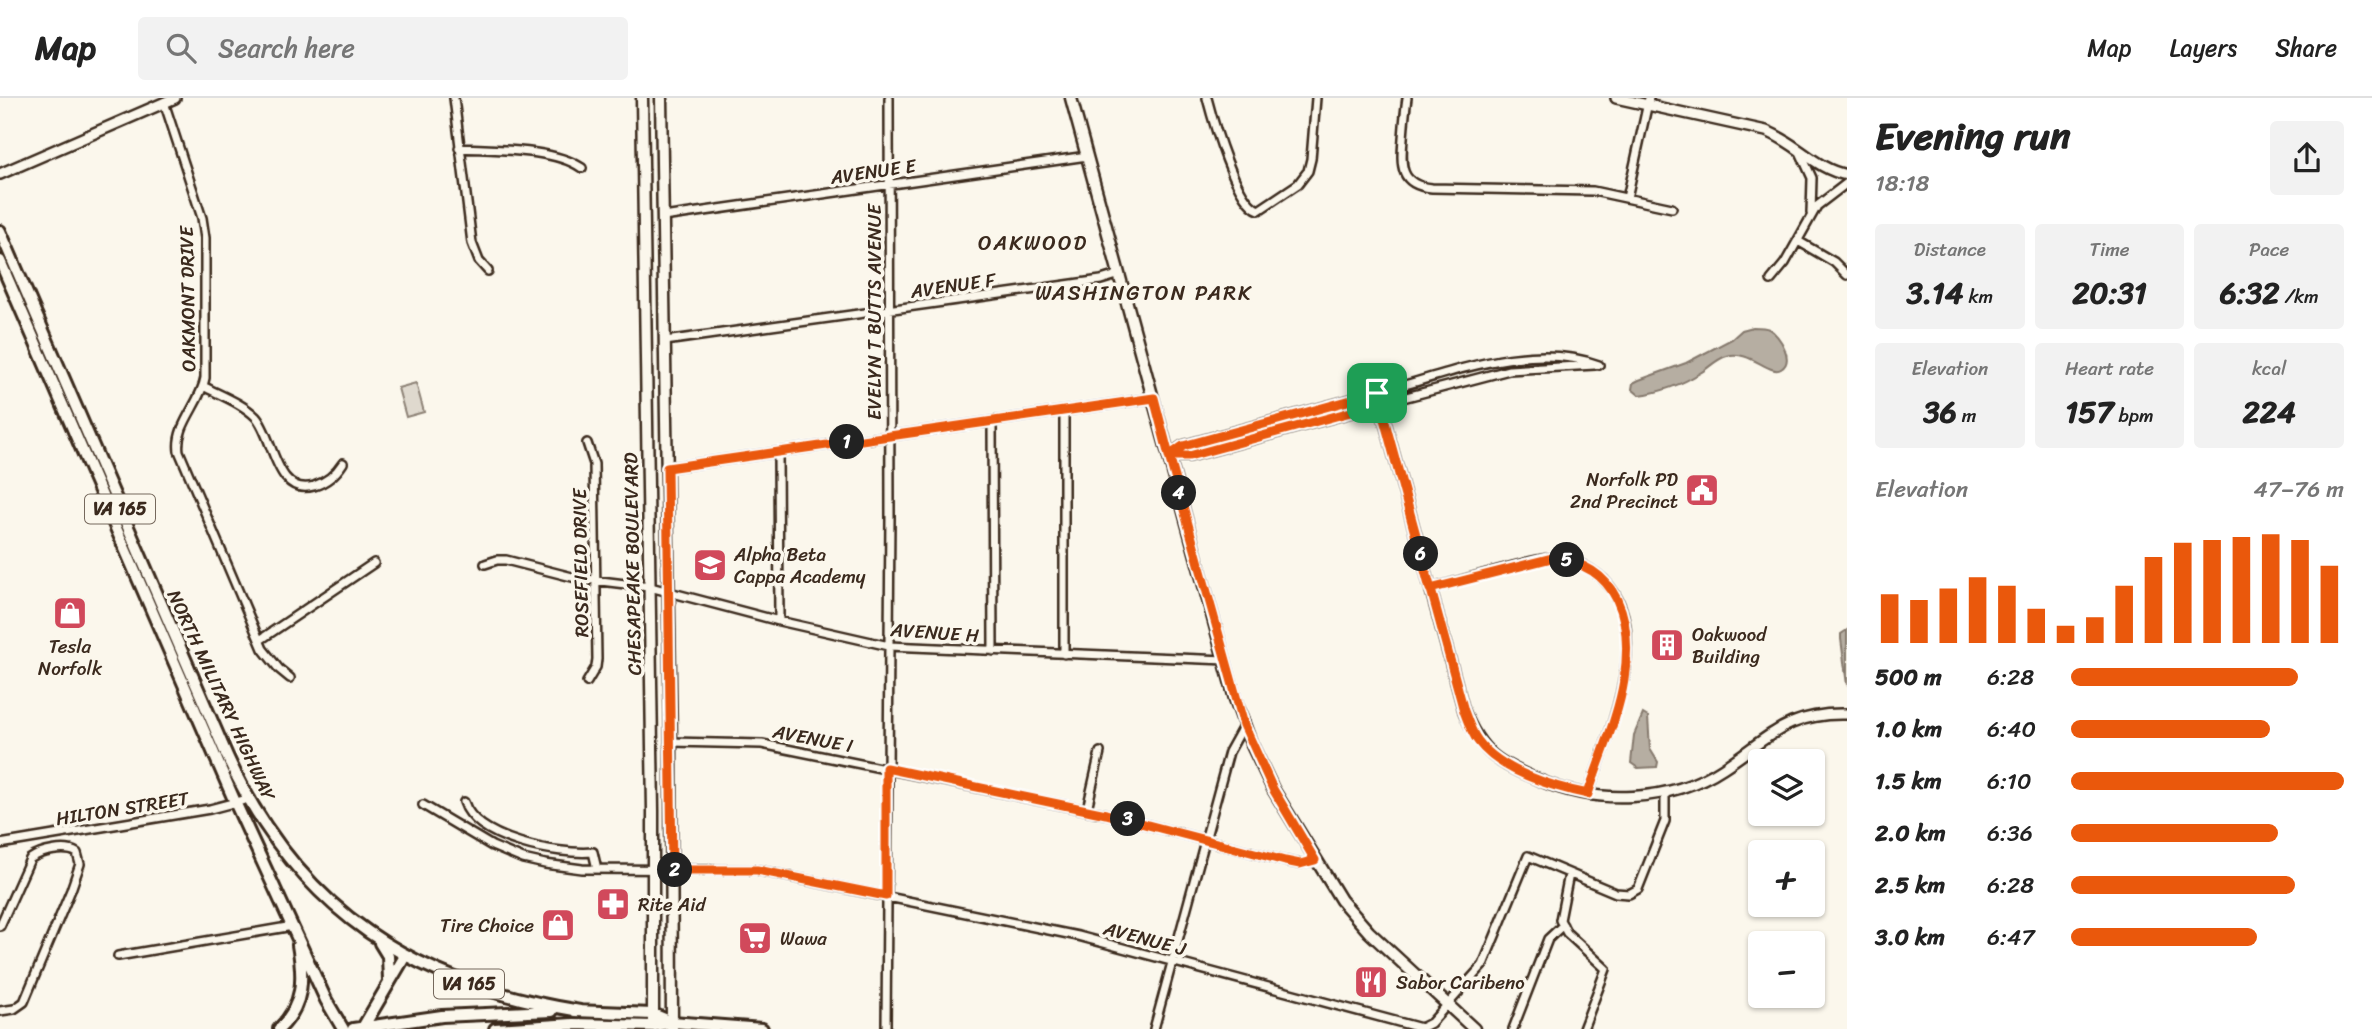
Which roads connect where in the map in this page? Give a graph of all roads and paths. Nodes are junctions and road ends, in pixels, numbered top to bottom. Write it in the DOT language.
graph roads {
  1 [pos="176,98"];
  2 [pos="454,98"];
  3 [pos="642,98"];
  4 [pos="661,98"];
  5 [pos="889,98"];
  6 [pos="1071,98"];
  7 [pos="1207,98"];
  8 [pos="1316,98"];
  9 [pos="1407,98"];
  10 [pos="1616,98"];
  11 [pos="164,102"];
  12 [pos="1648,102"];
  13 [pos="459,148"];
  14 [pos="1800,152"];
  15 [pos="1087,156"];
  16 [pos="582,168"];
  17 [pos="0,174"];
  18 [pos="1847,175"];
  19 [pos="1847,183"];
  20 [pos="889,185"];
  21 [pos="1627,198"];
  22 [pos="1672,208"];
  23 [pos="1811,214"];
  24 [pos="663,217"];
  25 [pos="0,231"];
  26 [pos="1798,241"];
  27 [pos="0,261"];
  28 [pos="1119,270"];
  29 [pos="488,271"];
  30 [pos="1847,275"];
  31 [pos="1771,280"];
  32 [pos="890,310"];
  33 [pos="665,341"];
  34 [pos="204,386"];
  35 [pos="1377,393"];
  36 [pos="1154,398"];
  37 [pos="1380,404"];
  38 [pos="1064,412"];
  39 [pos="992,422"];
  40 [pos="890,436"];
  41 [pos="587,443"];
  42 [pos="778,452"];
  43 [pos="1169,456"];
  44 [pos="343,463"];
  45 [pos="667,468"];
  46 [pos="374,563"];
  47 [pos="485,564"];
  48 [pos="596,582"];
  49 [pos="650,587"];
  50 [pos="1430,589"];
  51 [pos="669,592"];
  52 [pos="779,621"];
  53 [pos="260,640"];
  54 [pos="889,646"];
  55 [pos="993,651"];
  56 [pos="1065,654"];
  57 [pos="1226,660"];
  58 [pos="290,678"];
  59 [pos="587,682"];
  60 [pos="1847,714"];
  61 [pos="1244,725"];
  62 [pos="671,742"];
  63 [pos="1100,752"];
  64 [pos="886,768"];
  65 [pos="1665,792"];
  66 [pos="1588,794"];
  67 [pos="248,799"];
  68 [pos="235,802"];
  69 [pos="464,802"];
  70 [pos="423,805"];
  71 [pos="1087,810"];
  72 [pos="1205,840"];
  73 [pos="0,844"];
  74 [pos="1315,860"];
  75 [pos="597,869"];
  76 [pos="653,870"];
  77 [pos="672,870"];
  78 [pos="1569,874"];
  79 [pos="886,896"];
  80 [pos="1563,925"];
  81 [pos="0,926"];
  82 [pos="293,926"];
  83 [pos="369,932"];
  84 [pos="118,956"];
  85 [pos="405,956"];
  86 [pos="1172,961"];
  87 [pos="388,983"];
  88 [pos="1448,1005"];
  89 [pos="0,1011"];
  90 [pos="580,1011"];
  91 [pos="653,1023"];
  92 [pos="672,1026"];
  93 [pos="279,1029"];
  94 [pos="344,1029"];
  95 [pos="359,1029"];
  96 [pos="496,1029"];
  97 [pos="762,1029"];
  98 [pos="886,1029"];
  99 [pos="1154,1029"];
  100 [pos="1474,1029"];
  101 [pos="1513,1029"];
  102 [pos="1583,1029"];
  1 -- 11 [label="street"];
  2 -- 13 [label="street"];
  3 -- 49 [label="main road, CHESAPEAKE BOULEVARD"];
  4 -- 24 [label="main road, CHESAPEAKE BOULEVARD"];
  5 -- 20 [label="street, EVELYN T BUTTS AVENUE"];
  6 -- 15 [label="main road"];
  7 -- 8 [label="street"];
  9 -- 21 [label="street"];
  10 -- 12 [label="street"];
  11 -- 17 [label="street"];
  11 -- 34 [label="street, OAKMONT DRIVE"];
  12 -- 14 [label="street"];
  12 -- 21 [label="street"];
  13 -- 16 [label="street"];
  13 -- 29 [label="street"];
  14 -- 18 [label="street"];
  14 -- 23 [label="street"];
  15 -- 20 [label="street, AVENUE E"];
  15 -- 28 [label="main road"];
  19 -- 23 [label="street"];
  20 -- 24 [label="street, AVENUE E"];
  20 -- 32 [label="street, EVELYN T BUTTS AVENUE"];
  21 -- 22 [label="street"];
  23 -- 26 [label="street"];
  24 -- 33 [label="main road, CHESAPEAKE BOULEVARD"];
  25 -- 67 [label="main road, NORTH MILITARY HIGHWAY / VA 165"];
  26 -- 30 [label="street"];
  26 -- 31 [label="street"];
  27 -- 68 [label="main road, NORTH MILITARY HIGHWAY / VA 165"];
  28 -- 32 [label="street, AVENUE F"];
  28 -- 36 [label="main road"];
  32 -- 33 [label="street, AVENUE F"];
  32 -- 40 [label="street, EVELYN T BUTTS AVENUE"];
  33 -- 45 [label="main road, CHESAPEAKE BOULEVARD"];
  34 -- 44 [label="street"];
  34 -- 53 [label="street, OAKMONT DRIVE"];
  35 -- 37 [label="street"];
  35 -- 37 [label="street"];
  35 -- 43 [label="street"];
  36 -- 38 [label="street"];
  36 -- 43 [label="main road"];
  37 -- 43 [label="street"];
  37 -- 50 [label="street"];
  38 -- 39 [label="street"];
  38 -- 56 [label="street"];
  39 -- 40 [label="street"];
  39 -- 55 [label="street"];
  40 -- 42 [label="street"];
  40 -- 54 [label="street, EVELYN T BUTTS AVENUE"];
  41 -- 48 [label="street, ROSEFIELD DRIVE"];
  42 -- 45 [label="street"];
  42 -- 52 [label="street"];
  43 -- 57 [label="main road"];
  45 -- 51 [label="main road, CHESAPEAKE BOULEVARD"];
  46 -- 53 [label="street"];
  47 -- 48 [label="street, AVENUE H"];
  48 -- 49 [label="street, AVENUE H"];
  48 -- 59 [label="street, ROSEFIELD DRIVE"];
  49 -- 51 [label="street, AVENUE H"];
  49 -- 76 [label="main road, CHESAPEAKE BOULEVARD"];
  50 -- 66 [label="street"];
  50 -- 66 [label="street"];
  51 -- 52 [label="street, AVENUE H"];
  51 -- 62 [label="main road, CHESAPEAKE BOULEVARD"];
  52 -- 54 [label="street, AVENUE H"];
  53 -- 58 [label="street, OAKMONT DRIVE"];
  54 -- 55 [label="street, AVENUE H"];
  54 -- 64 [label="street, EVELYN T BUTTS AVENUE"];
  55 -- 56 [label="street, AVENUE H"];
  56 -- 57 [label="street, AVENUE H"];
  57 -- 61 [label="main road"];
  60 -- 65 [label="street"];
  61 -- 72 [label="street"];
  61 -- 74 [label="main road"];
  62 -- 64 [label="street, AVENUE I"];
  62 -- 77 [label="main road, CHESAPEAKE BOULEVARD"];
  63 -- 71 [label="street"];
  64 -- 71 [label="street, AVENUE I"];
  64 -- 79 [label="street, EVELYN T BUTTS AVENUE"];
  65 -- 66 [label="street"];
  65 -- 78 [label="street"];
  67 -- 68 [label="street, HILTON STREET"];
  67 -- 83 [label="main road, NORTH MILITARY HIGHWAY / VA 165"];
  68 -- 73 [label="street, HILTON STREET"];
  68 -- 82 [label="main road, NORTH MILITARY HIGHWAY / VA 165"];
  69 -- 75 [label="street"];
  70 -- 75 [label="street, AVENUE J"];
  71 -- 72 [label="street, AVENUE I"];
  72 -- 74 [label="street, AVENUE I"];
  72 -- 86 [label="street"];
  74 -- 88 [label="main road"];
  75 -- 76 [label="street, AVENUE J"];
  76 -- 77 [label="street, AVENUE J"];
  76 -- 91 [label="main road, CHESAPEAKE BOULEVARD"];
  77 -- 79 [label="street, AVENUE J"];
  77 -- 92 [label="main road, CHESAPEAKE BOULEVARD"];
  78 -- 80 [label="street"];
  78 -- 88 [label="street, AVENUE J"];
  79 -- 86 [label="street, AVENUE J"];
  79 -- 98 [label="street, EVELYN T BUTTS AVENUE"];
  80 -- 101 [label="street"];
  80 -- 102 [label="street"];
  81 -- 89 [label="street"];
  82 -- 84 [label="street"];
  82 -- 93 [label="main road"];
  82 -- 94 [label="main road, NORTH MILITARY HIGHWAY / VA 165"];
  83 -- 85 [label="main road, NORTH MILITARY HIGHWAY / VA 165"];
  83 -- 87 [label="main road"];
  85 -- 87 [label="main road"];
  85 -- 90 [label="main road, NORTH MILITARY HIGHWAY / VA 165"];
  86 -- 88 [label="street, AVENUE J"];
  86 -- 99 [label="street"];
  87 -- 95 [label="main road"];
  88 -- 100 [label="main road"];
  90 -- 91 [label="main road, VA 165"];
  90 -- 95 [label="main road"];
  91 -- 92 [label="main road, VA 165"];
  91 -- 96 [label="main road, VA 165"];
  92 -- 97 [label="main road, VA 165"];
}
